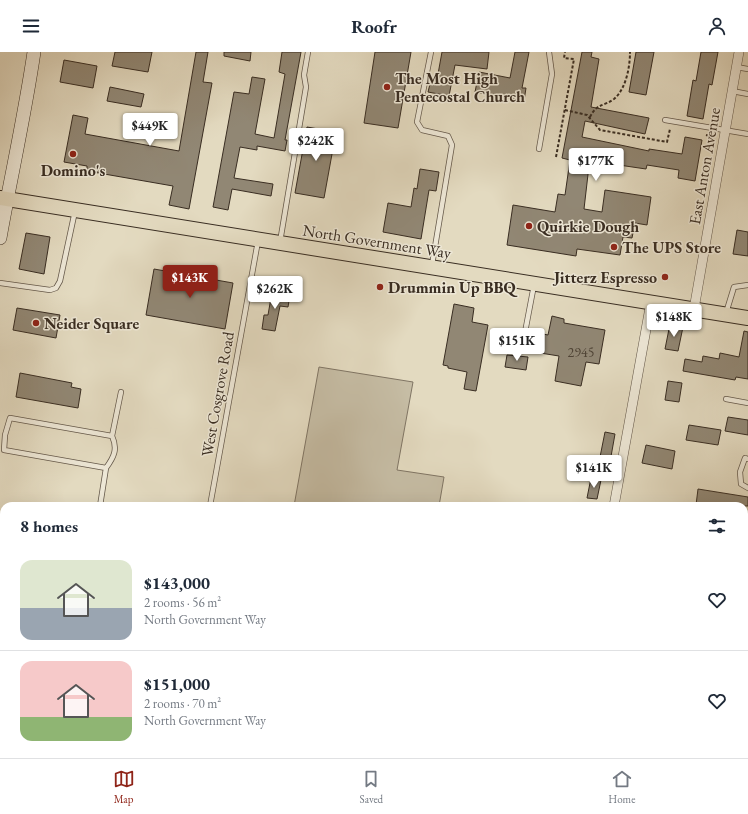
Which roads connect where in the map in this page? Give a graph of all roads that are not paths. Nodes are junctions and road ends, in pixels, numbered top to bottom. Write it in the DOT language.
graph roads {
  1 [pos="34,52"];
  2 [pos="308,52"];
  3 [pos="430,52"];
  4 [pos="549,52"];
  5 [pos="739,52"];
  6 [pos="736,67"];
  7 [pos="748,68"];
  8 [pos="732,91"];
  9 [pos="748,94"];
  10 [pos="665,120"];
  11 [pos="725,131"];
  12 [pos="748,134"];
  13 [pos="539,149"];
  14 [pos="3,199"];
  15 [pos="75,210"];
  16 [pos="0,238"];
  17 [pos="258,240"];
  18 [pos="280,243"];
  19 [pos="431,267"];
  20 [pos="0,283"];
  21 [pos="535,284"];
  22 [pos="748,285"];
  23 [pos="651,302"];
  24 [pos="694,309"];
  25 [pos="726,314"];
  26 [pos="748,318"];
  27 [pos="522,348"];
  28 [pos="121,392"];
  29 [pos="726,399"];
  30 [pos="748,403"];
  31 [pos="2,435"];
  32 [pos="112,436"];
  33 [pos="748,459"];
  34 [pos="106,468"];
  35 [pos="748,488"];
  36 [pos="101,502"];
  37 [pos="211,502"];
  38 [pos="615,502"];
  1 -- 14 [label="main road"];
  2 -- 18 [label="lane"];
  3 -- 19 [label="lane"];
  4 -- 13 [label="lane"];
  5 -- 6 [label="street, East Anton Avenue"];
  6 -- 7 [label="lane"];
  6 -- 8 [label="street, East Anton Avenue"];
  8 -- 9 [label="lane"];
  8 -- 11 [label="street, East Anton Avenue"];
  10 -- 11 [label="lane"];
  11 -- 12 [label="lane"];
  11 -- 24 [label="street, East Anton Avenue"];
  14 -- 15 [label="main road, North Government Way"];
  14 -- 16 [label="main road"];
  15 -- 17 [label="main road, North Government Way"];
  15 -- 20 [label="lane"];
  17 -- 18 [label="main road, North Government Way"];
  17 -- 37 [label="lane, West Cosgrove Road"];
  18 -- 19 [label="main road, North Government Way"];
  19 -- 21 [label="main road, North Government Way"];
  21 -- 23 [label="main road, North Government Way"];
  21 -- 27 [label="lane"];
  22 -- 25 [label="lane"];
  23 -- 24 [label="main road, North Government Way"];
  23 -- 38 [label="street"];
  24 -- 25 [label="main road, North Government Way"];
  25 -- 26 [label="main road, North Government Way"];
  28 -- 32 [label="lane"];
  29 -- 30 [label="lane"];
  31 -- 32 [label="lane"];
  31 -- 34 [label="lane"];
  32 -- 34 [label="lane"];
  33 -- 35 [label="lane"];
  34 -- 36 [label="lane"];
}
